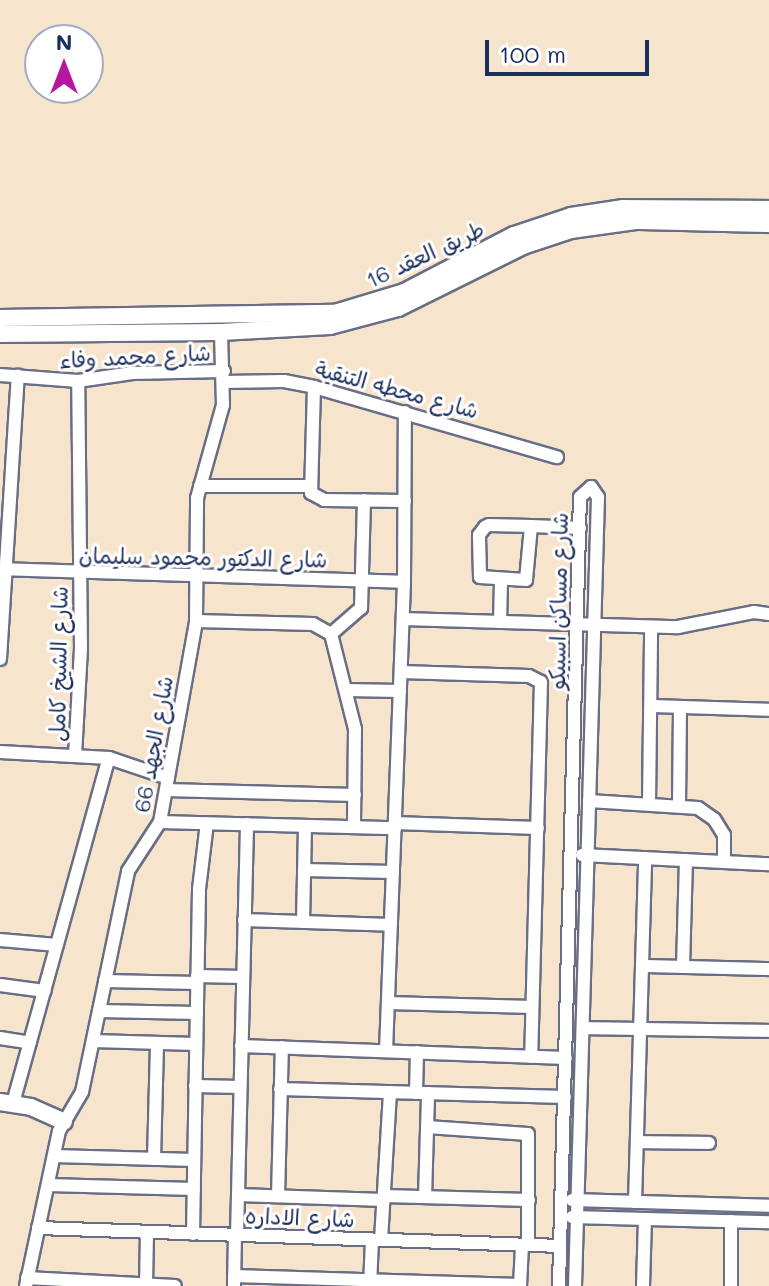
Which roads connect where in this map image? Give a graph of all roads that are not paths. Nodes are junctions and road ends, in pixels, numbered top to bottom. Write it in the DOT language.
graph roads {
  1 [pos="769,209"];
  2 [pos="769,224"];
  3 [pos="0,318"];
  4 [pos="221,332"];
  5 [pos="0,334"];
  6 [pos="0,375"];
  7 [pos="18,376"];
  8 [pos="224,377"];
  9 [pos="78,381"];
  10 [pos="314,387"];
  11 [pos="405,412"];
  12 [pos="557,457"];
  13 [pos="200,486"];
  14 [pos="309,486"];
  15 [pos="364,500"];
  16 [pos="405,501"];
  17 [pos="531,526"];
  18 [pos="580,528"];
  19 [pos="2,570"];
  20 [pos="80,574"];
  21 [pos="196,577"];
  22 [pos="362,581"];
  23 [pos="501,581"];
  24 [pos="404,582"];
  25 [pos="769,614"];
  26 [pos="403,619"];
  27 [pos="196,621"];
  28 [pos="500,622"];
  29 [pos="578,624"];
  30 [pos="594,625"];
  31 [pos="651,627"];
  32 [pos="331,634"];
  33 [pos="0,659"];
  34 [pos="401,672"];
  35 [pos="346,690"];
  36 [pos="400,691"];
  37 [pos="651,706"];
  38 [pos="680,707"];
  39 [pos="769,710"];
  40 [pos="0,752"];
  41 [pos="75,756"];
  42 [pos="109,758"];
  43 [pos="167,784"];
  44 [pos="355,795"];
  45 [pos="589,801"];
  46 [pos="649,803"];
  47 [pos="679,804"];
  48 [pos="160,822"];
  49 [pos="207,823"];
  50 [pos="247,824"];
  51 [pos="305,826"];
  52 [pos="395,826"];
  53 [pos="354,827"];
  54 [pos="538,828"];
  55 [pos="571,855"];
  56 [pos="587,856"];
  57 [pos="645,858"];
  58 [pos="686,860"];
  59 [pos="724,862"];
  60 [pos="769,864"];
  61 [pos="304,870"];
  62 [pos="393,872"];
  63 [pos="244,920"];
  64 [pos="303,922"];
  65 [pos="391,925"];
  66 [pos="0,940"];
  67 [pos="57,945"];
  68 [pos="642,966"];
  69 [pos="683,967"];
  70 [pos="769,969"];
  71 [pos="243,977"];
  72 [pos="197,979"];
  73 [pos="105,981"];
  74 [pos="0,985"];
  75 [pos="45,991"];
  76 [pos="388,1003"];
  77 [pos="532,1007"];
  78 [pos="99,1011"];
  79 [pos="197,1013"];
  80 [pos="583,1028"];
  81 [pos="640,1029"];
  82 [pos="769,1031"];
  83 [pos="0,1038"];
  84 [pos="93,1041"];
  85 [pos="30,1043"];
  86 [pos="157,1043"];
  87 [pos="196,1044"];
  88 [pos="241,1046"];
  89 [pos="282,1047"];
  90 [pos="386,1051"];
  91 [pos="417,1052"];
  92 [pos="531,1057"];
  93 [pos="566,1058"];
  94 [pos="195,1086"];
  95 [pos="240,1087"];
  96 [pos="280,1089"];
  97 [pos="390,1092"];
  98 [pos="422,1093"];
  99 [pos="565,1097"];
  100 [pos="7,1102"];
  101 [pos="64,1122"];
  102 [pos="427,1127"];
  103 [pos="637,1142"];
  104 [pos="709,1143"];
  105 [pos="54,1156"];
  106 [pos="154,1159"];
  107 [pos="194,1160"];
  108 [pos="48,1185"];
  109 [pos="194,1189"];
  110 [pos="238,1195"];
  111 [pos="278,1196"];
  112 [pos="425,1197"];
  113 [pos="384,1198"];
  114 [pos="529,1200"];
  115 [pos="562,1200"];
  116 [pos="578,1200"];
  117 [pos="635,1202"];
  118 [pos="769,1206"];
  119 [pos="561,1217"];
  120 [pos="577,1217"];
  121 [pos="645,1219"];
  122 [pos="731,1221"];
  123 [pos="769,1222"];
  124 [pos="38,1228"];
  125 [pos="147,1232"];
  126 [pos="193,1234"];
  127 [pos="236,1235"];
  128 [pos="376,1240"];
  129 [pos="525,1245"];
  130 [pos="560,1246"];
  131 [pos="234,1281"];
  132 [pos="27,1282"];
  133 [pos="370,1283"];
  134 [pos="114,1284"];
  135 [pos="410,1284"];
  136 [pos="146,1285"];
  137 [pos="175,1286"];
  138 [pos="520,1286"];
  139 [pos="559,1286"];
  140 [pos="575,1286"];
  141 [pos="643,1286"];
  142 [pos="731,1286"];
  1 -- 3 [label="street, طريق العقد 16"];
  2 -- 4 [label="street, طريق العقد 16"];
  4 -- 5 [label="street, طريق العقد 16"];
  4 -- 8 [label="street, شارع الجهد 66"];
  6 -- 7 [label="street, شارع محمد وفاء"];
  7 -- 9 [label="street, شارع محمد وفاء"];
  7 -- 19 [label="street"];
  8 -- 9 [label="street, شارع محمد وفاء"];
  8 -- 10 [label="street, شارع محطه التنقية"];
  8 -- 13 [label="street, شارع الجهد 66"];
  9 -- 20 [label="street, شارع الشيخ كامل"];
  10 -- 11 [label="street, شارع محطه التنقية"];
  10 -- 14 [label="street"];
  11 -- 12 [label="street, شارع محطه التنقية"];
  11 -- 16 [label="street"];
  13 -- 14 [label="street"];
  13 -- 21 [label="street, شارع الجهد 66"];
  14 -- 15 [label="street"];
  15 -- 16 [label="street"];
  15 -- 22 [label="street"];
  16 -- 24 [label="street"];
  17 -- 18 [label="street"];
  17 -- 23 [label="street"];
  17 -- 23 [label="street"];
  18 -- 29 [label="street, شارع مساكن اسبيكو"];
  18 -- 30 [label="street, شارع مساكن اسبيكو"];
  19 -- 20 [label="street, شارع الدكتور محمود سليمان"];
  19 -- 33 [label="street"];
  20 -- 21 [label="street, شارع الدكتور محمود سليمان"];
  20 -- 41 [label="street, شارع الشيخ كامل"];
  21 -- 22 [label="street, شارع الدكتور محمود سليمان"];
  21 -- 27 [label="street, شارع الجهد 66"];
  22 -- 24 [label="street, شارع الدكتور محمود سليمان"];
  22 -- 32 [label="street"];
  23 -- 28 [label="street"];
  24 -- 26 [label="street"];
  25 -- 31 [label="street"];
  26 -- 28 [label="street"];
  26 -- 34 [label="street"];
  27 -- 32 [label="street"];
  27 -- 43 [label="street, شارع الجهد 66"];
  28 -- 29 [label="street"];
  29 -- 30 [label="street"];
  29 -- 55 [label="street, شارع مساكن اسبيكو"];
  30 -- 31 [label="street"];
  30 -- 45 [label="street, شارع مساكن اسبيكو"];
  31 -- 37 [label="street"];
  32 -- 35 [label="street"];
  34 -- 36 [label="street"];
  34 -- 54 [label="street"];
  35 -- 36 [label="street"];
  35 -- 44 [label="street"];
  36 -- 52 [label="street"];
  37 -- 38 [label="street"];
  37 -- 46 [label="street"];
  38 -- 39 [label="street"];
  38 -- 47 [label="street"];
  40 -- 41 [label="street"];
  41 -- 42 [label="street"];
  42 -- 43 [label="street"];
  42 -- 67 [label="street"];
  43 -- 44 [label="street"];
  43 -- 48 [label="street, شارع الجهد 66"];
  44 -- 53 [label="street"];
  45 -- 46 [label="street"];
  45 -- 56 [label="street, شارع مساكن اسبيكو"];
  46 -- 47 [label="street"];
  47 -- 59 [label="street"];
  48 -- 49 [label="street"];
  48 -- 73 [label="street, شارع الجهد 66"];
  49 -- 50 [label="street"];
  49 -- 72 [label="street"];
  50 -- 51 [label="street"];
  50 -- 63 [label="street"];
  51 -- 53 [label="street"];
  51 -- 61 [label="street"];
  52 -- 53 [label="street"];
  52 -- 54 [label="street"];
  52 -- 62 [label="street"];
  54 -- 77 [label="street"];
  55 -- 56 [label="street"];
  55 -- 93 [label="street, شارع مساكن اسبيكو"];
  56 -- 57 [label="street"];
  56 -- 80 [label="street, شارع مساكن اسبيكو"];
  57 -- 58 [label="street"];
  57 -- 68 [label="street"];
  58 -- 59 [label="street"];
  58 -- 69 [label="street"];
  59 -- 60 [label="street"];
  61 -- 62 [label="street"];
  61 -- 64 [label="street"];
  62 -- 65 [label="street"];
  63 -- 64 [label="street"];
  63 -- 71 [label="street"];
  64 -- 65 [label="street"];
  65 -- 76 [label="street"];
  66 -- 67 [label="street"];
  67 -- 75 [label="street"];
  68 -- 69 [label="street"];
  68 -- 81 [label="street"];
  69 -- 70 [label="street"];
  71 -- 72 [label="street"];
  71 -- 88 [label="street"];
  72 -- 73 [label="street"];
  72 -- 79 [label="street"];
  73 -- 78 [label="street, شارع الجهد 66"];
  74 -- 75 [label="street"];
  75 -- 85 [label="street"];
  76 -- 77 [label="street"];
  76 -- 90 [label="street"];
  77 -- 92 [label="street"];
  78 -- 79 [label="street"];
  78 -- 84 [label="street, شارع الجهد 66"];
  79 -- 87 [label="street"];
  80 -- 81 [label="street"];
  80 -- 116 [label="street, شارع مساكن اسبيكو"];
  81 -- 82 [label="street"];
  81 -- 103 [label="street"];
  83 -- 85 [label="street"];
  84 -- 86 [label="street"];
  84 -- 101 [label="street, شارع الجهد 66"];
  85 -- 100 [label="street"];
  86 -- 87 [label="street"];
  86 -- 106 [label="street"];
  87 -- 94 [label="street"];
  88 -- 89 [label="street"];
  88 -- 95 [label="street"];
  89 -- 90 [label="street"];
  89 -- 96 [label="street"];
  90 -- 91 [label="street"];
  91 -- 92 [label="street"];
  91 -- 98 [label="street"];
  92 -- 93 [label="street"];
  93 -- 99 [label="street, شارع مساكن اسبيكو"];
  94 -- 95 [label="street"];
  94 -- 107 [label="street"];
  95 -- 110 [label="street"];
  96 -- 97 [label="street"];
  96 -- 111 [label="street"];
  97 -- 98 [label="street"];
  97 -- 113 [label="street"];
  98 -- 99 [label="street"];
  98 -- 102 [label="street"];
  99 -- 115 [label="street, شارع مساكن اسبيكو"];
  100 -- 101 [label="street"];
  101 -- 105 [label="street, شارع الجهد 66"];
  102 -- 112 [label="street"];
  102 -- 114 [label="street"];
  103 -- 104 [label="street"];
  103 -- 117 [label="street"];
  105 -- 106 [label="street"];
  105 -- 108 [label="street, شارع الجهد 66"];
  106 -- 107 [label="street"];
  107 -- 109 [label="street"];
  108 -- 109 [label="street"];
  108 -- 124 [label="street, شارع الجهد 66"];
  109 -- 126 [label="street"];
  110 -- 111 [label="street"];
  110 -- 127 [label="street"];
  111 -- 113 [label="street"];
  112 -- 113 [label="street"];
  112 -- 114 [label="street"];
  113 -- 128 [label="street"];
  114 -- 129 [label="street"];
  115 -- 116 [label="street"];
  115 -- 119 [label="street, شارع مساكن اسبيكو"];
  116 -- 117 [label="street"];
  116 -- 120 [label="street, شارع مساكن اسبيكو"];
  117 -- 118 [label="street"];
  119 -- 120 [label="street"];
  119 -- 130 [label="street, شارع مساكن اسبيكو"];
  120 -- 121 [label="street"];
  120 -- 140 [label="street, شارع مساكن اسبيكو"];
  121 -- 122 [label="street"];
  121 -- 141 [label="street"];
  122 -- 123 [label="street"];
  122 -- 142 [label="street"];
  124 -- 125 [label="street, شارع الاداره"];
  124 -- 132 [label="street, شارع الجهد 66"];
  125 -- 126 [label="street, شارع الاداره"];
  125 -- 136 [label="street"];
  126 -- 127 [label="street, شارع الاداره"];
  127 -- 128 [label="street, شارع الاداره"];
  127 -- 131 [label="street"];
  128 -- 129 [label="street, شارع الاداره"];
  128 -- 133 [label="street"];
  129 -- 130 [label="street, شارع الاداره"];
  129 -- 138 [label="street"];
  130 -- 139 [label="street, شارع مساكن اسبيكو"];
  131 -- 133 [label="street"];
  132 -- 134 [label="street"];
  133 -- 135 [label="street"];
  134 -- 136 [label="street"];
  135 -- 138 [label="street"];
  136 -- 137 [label="street"];
}
